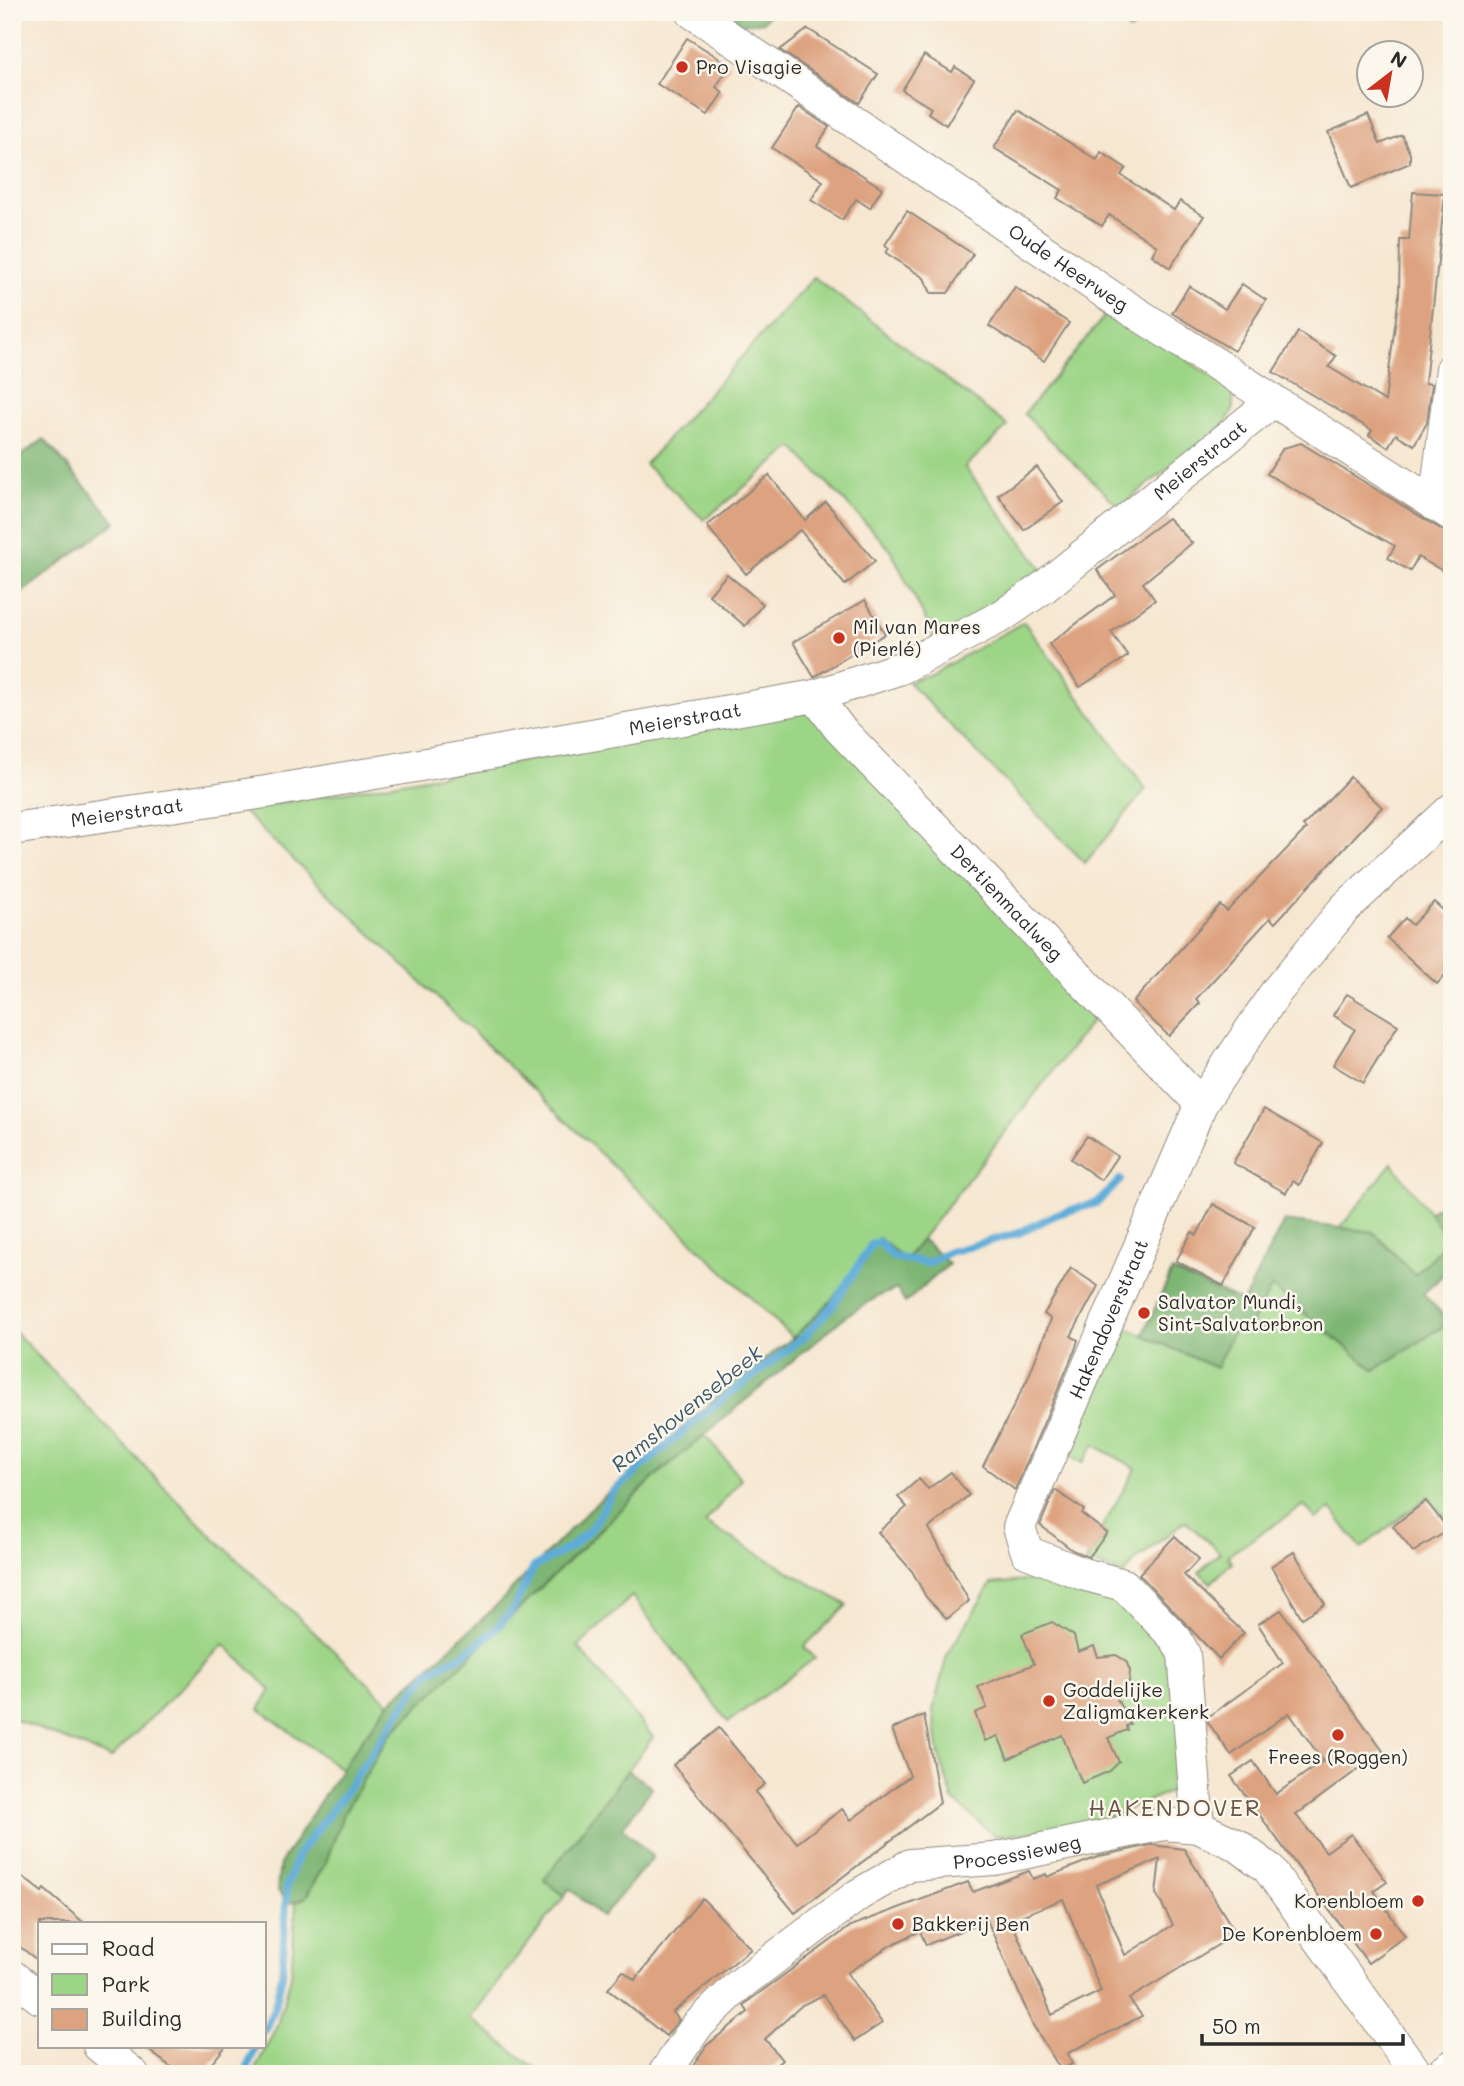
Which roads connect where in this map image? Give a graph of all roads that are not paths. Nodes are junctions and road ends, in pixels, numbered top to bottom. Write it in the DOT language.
graph roads {
  1 [pos="692,12"];
  2 [pos="1452,369"];
  3 [pos="1273,401"];
  4 [pos="1443,510"];
  5 [pos="815,696"];
  6 [pos="1452,809"];
  7 [pos="12,828"];
  8 [pos="1201,1104"];
  9 [pos="1198,1827"];
  10 [pos="12,1976"];
  11 [pos="38,1996"];
  12 [pos="101,2048"];
  13 [pos="1452,2066"];
  14 [pos="133,2074"];
  15 [pos="664,2074"];
  16 [pos="1417,2074"];
  17 [pos="1441,2074"];
  1 -- 3 [label="street, Oude Heerweg"];
  2 -- 4 [label="street"];
  3 -- 4 [label="street, Oude Heerweg"];
  3 -- 5 [label="street, Meierstraat"];
  5 -- 7 [label="street, Meierstraat"];
  5 -- 8 [label="street, Dertienmaalweg"];
  6 -- 8 [label="street, Hakendoverstraat"];
  8 -- 9 [label="street, Hakendoverstraat"];
  9 -- 15 [label="street, Processieweg"];
  9 -- 16 [label="street, Processieweg"];
  10 -- 11 [label="street"];
  12 -- 14 [label="street"];
  13 -- 17 [label="street"];
}
